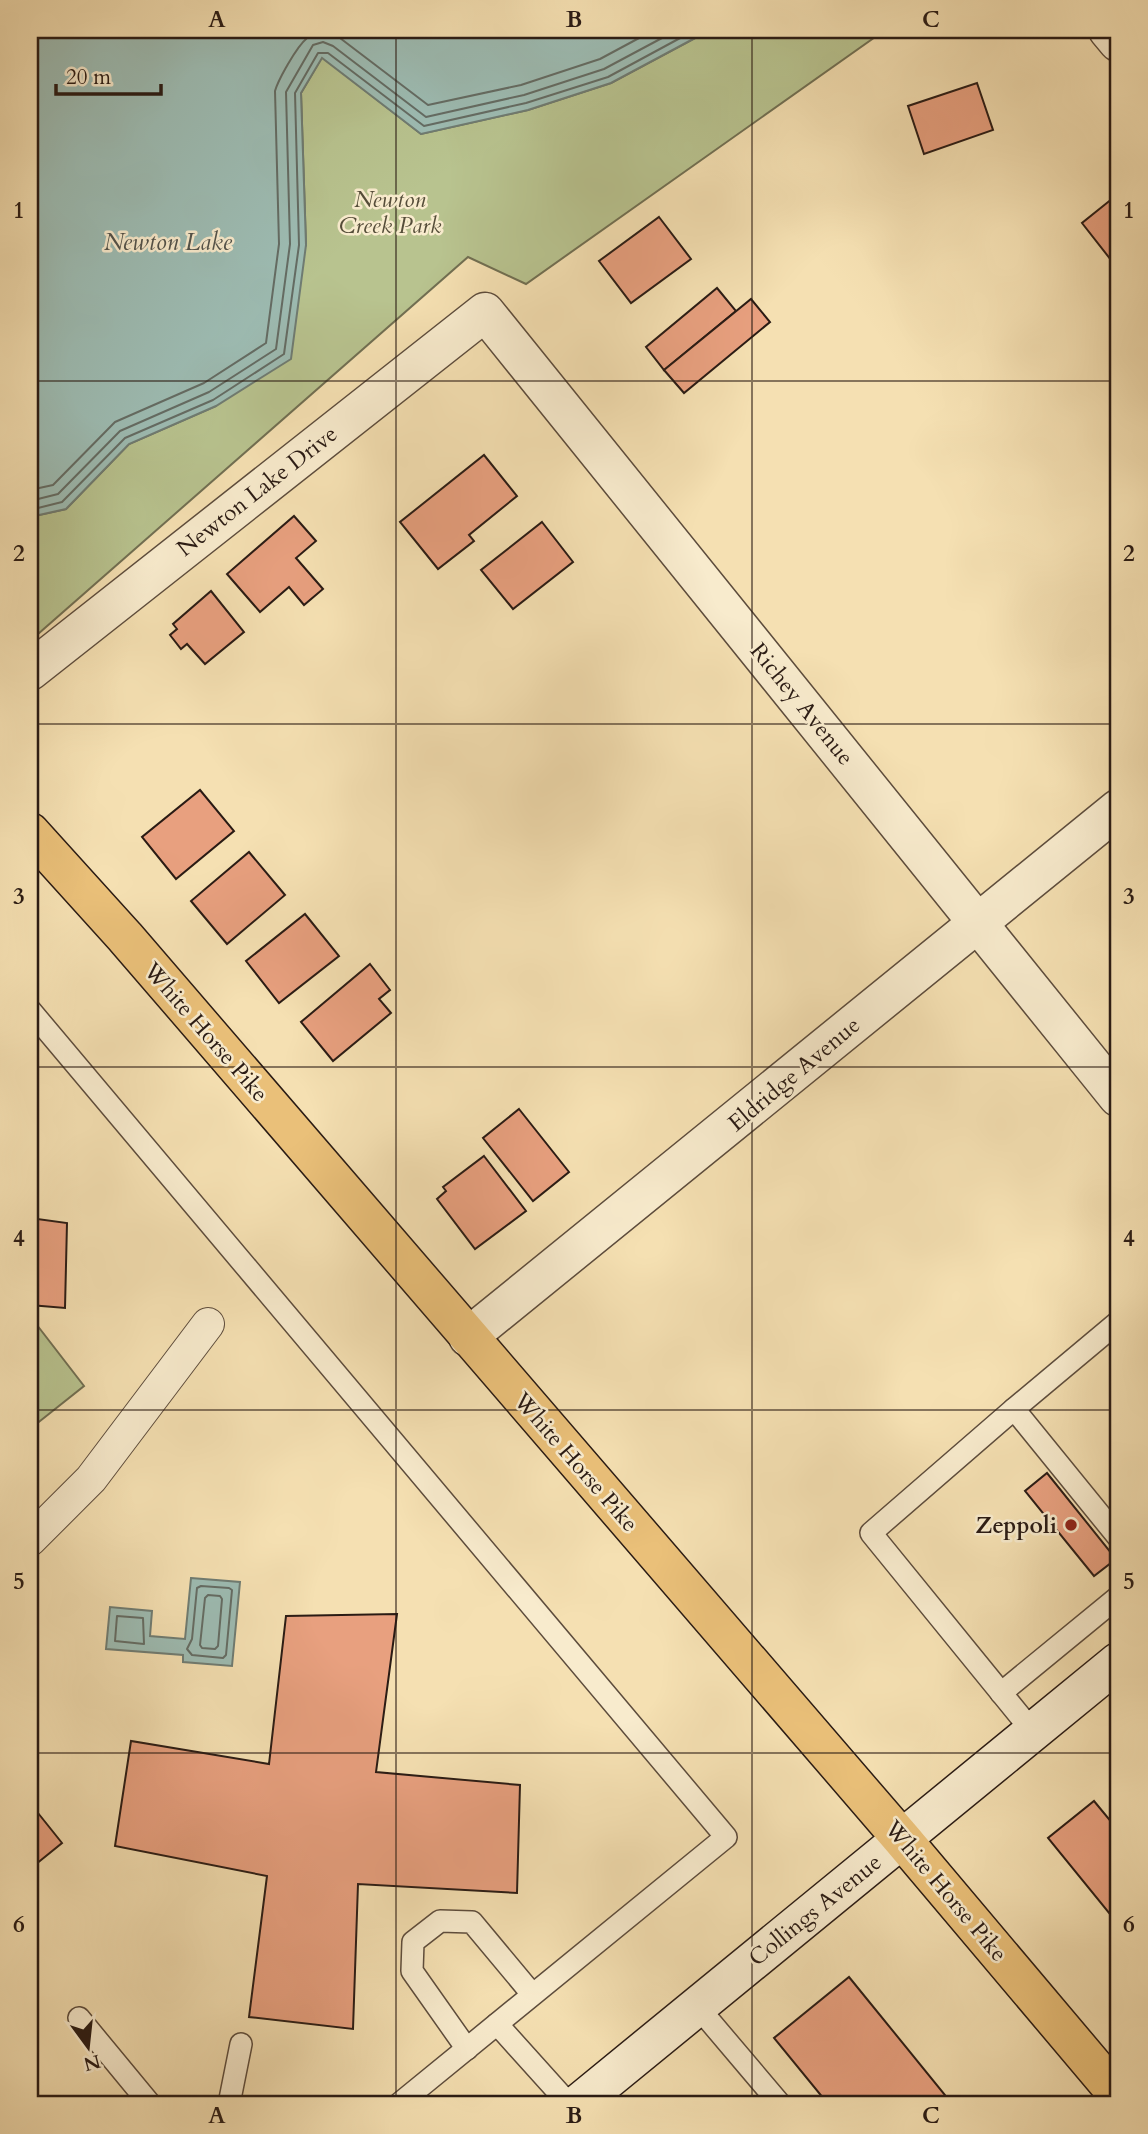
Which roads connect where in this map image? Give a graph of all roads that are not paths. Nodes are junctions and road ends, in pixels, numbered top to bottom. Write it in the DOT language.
graph roads {
  1 [pos="1108,30"];
  2 [pos="1118,42"];
  3 [pos="485,312"];
  4 [pos="30,671"];
  5 [pos="1118,809"];
  6 [pos="30,832"];
  7 [pos="978,923"];
  8 [pos="30,1010"];
  9 [pos="1118,1097"];
  10 [pos="1118,1322"];
  11 [pos="208,1324"];
  12 [pos="468,1337"];
  13 [pos="1014,1409"];
  14 [pos="1118,1537"];
  15 [pos="30,1540"];
  16 [pos="1118,1597"];
  17 [pos="1118,1663"];
  18 [pos="1001,1693"];
  19 [pos="1033,1732"];
  20 [pos="902,1839"];
  21 [pos="532,1994"];
  22 [pos="697,2006"];
  23 [pos="79,2018"];
  24 [pos="497,2024"];
  25 [pos="241,2044"];
  26 [pos="467,2049"];
  27 [pos="1118,2095"];
  28 [pos="149,2104"];
  29 [pos="229,2104"];
  30 [pos="399,2104"];
  31 [pos="569,2104"];
  32 [pos="578,2104"];
  33 [pos="780,2104"];
  1 -- 2 [label="street"];
  3 -- 4 [label="street, Newton Lake Drive"];
  3 -- 7 [label="street, Richey Avenue"];
  5 -- 7 [label="street, Eldridge Avenue"];
  6 -- 12 [label="highway, White Horse Pike"];
  7 -- 9 [label="street, Richey Avenue"];
  7 -- 12 [label="street, Eldridge Avenue"];
  8 -- 21 [label="lane"];
  10 -- 13 [label="lane"];
  11 -- 15 [label="street"];
  12 -- 20 [label="highway, White Horse Pike"];
  13 -- 14 [label="lane"];
  13 -- 18 [label="lane"];
  16 -- 18 [label="lane"];
  17 -- 19 [label="street, Collings Avenue"];
  18 -- 19 [label="lane"];
  19 -- 20 [label="street, Collings Avenue"];
  20 -- 22 [label="street, Collings Avenue"];
  20 -- 27 [label="highway, White Horse Pike"];
  21 -- 24 [label="lane"];
  21 -- 26 [label="lane"];
  22 -- 32 [label="street, Collings Avenue"];
  22 -- 33 [label="lane"];
  23 -- 28 [label="lane"];
  24 -- 26 [label="lane"];
  24 -- 31 [label="lane"];
  25 -- 29 [label="lane"];
  26 -- 30 [label="lane"];
}
